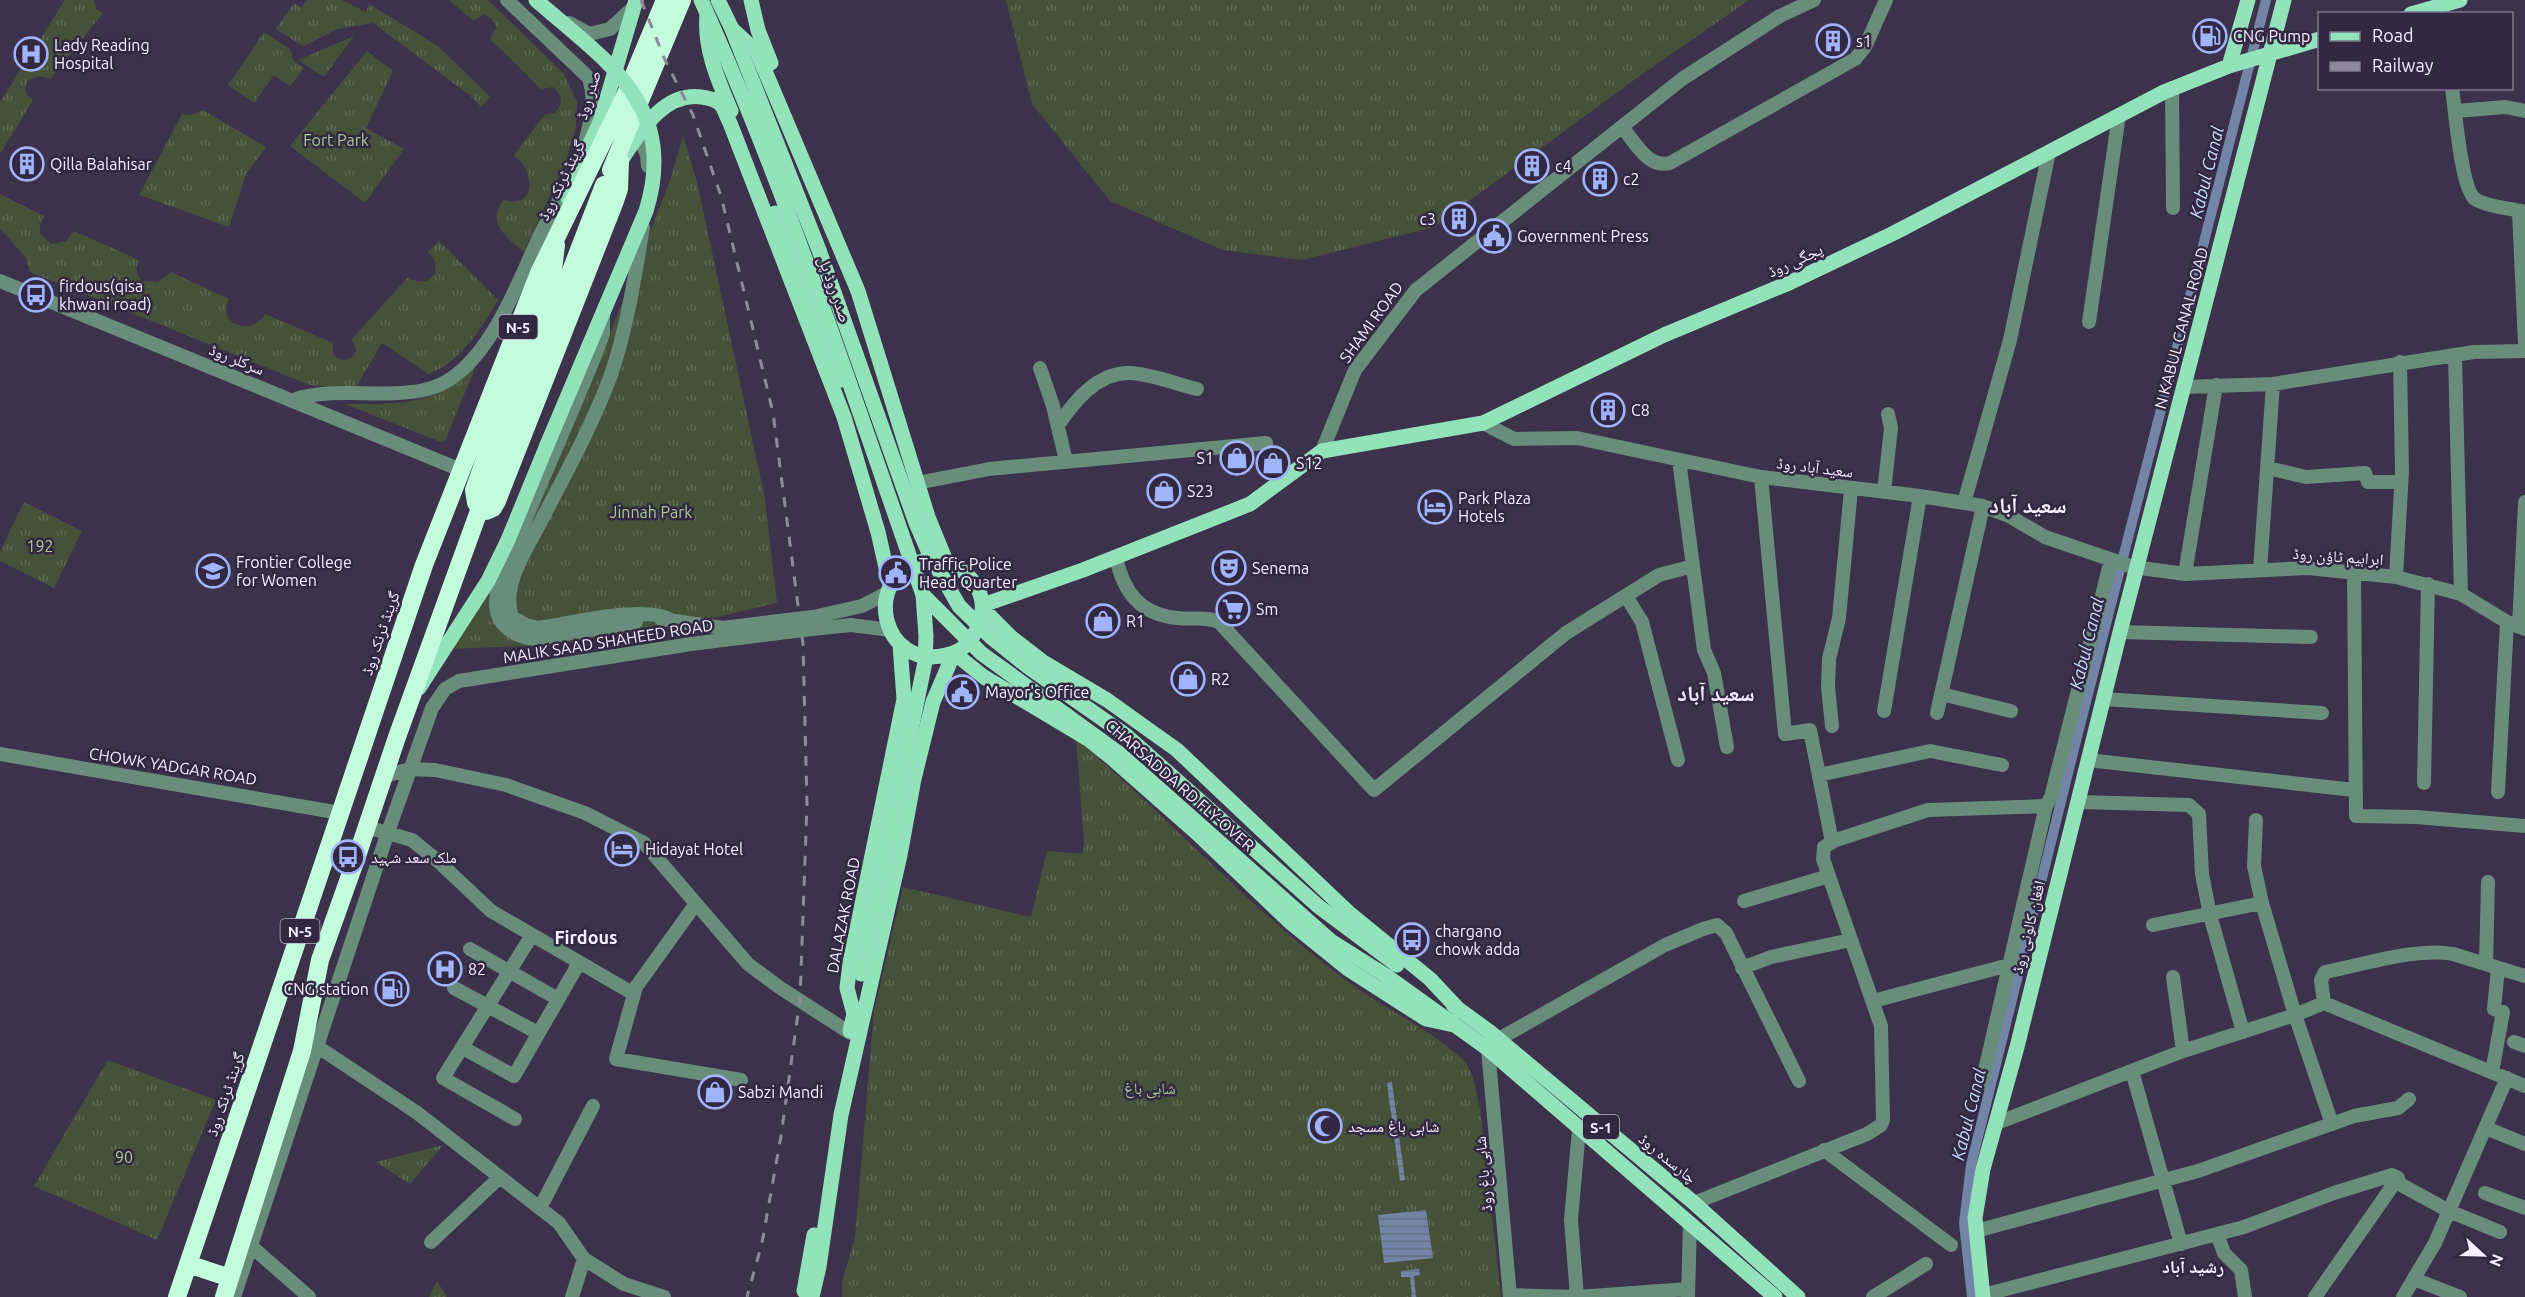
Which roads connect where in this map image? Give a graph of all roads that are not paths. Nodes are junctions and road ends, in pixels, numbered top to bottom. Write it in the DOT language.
graph roads {
  1 [pos="507,0"];
  2 [pos="536,0"];
  3 [pos="548,0"];
  4 [pos="666,0"];
  5 [pos="682,0"];
  6 [pos="701,0"];
  7 [pos="718,0"];
  8 [pos="751,0"];
  9 [pos="1814,0"];
  10 [pos="1886,0"];
  11 [pos="2248,0"];
  12 [pos="2284,0"];
  13 [pos="2460,0"];
  14 [pos="635,4"];
  15 [pos="2442,9"];
  16 [pos="2423,12"];
  17 [pos="707,15"];
  18 [pos="732,30"];
  19 [pos="2318,39"];
  20 [pos="2270,56"];
  21 [pos="2234,64"];
  22 [pos="2172,88"];
  23 [pos="2452,90"];
  24 [pos="2456,111"];
  25 [pos="2525,111"];
  26 [pos="2119,115"];
  27 [pos="1622,127"];
  28 [pos="638,134"];
  29 [pos="2049,152"];
  30 [pos="578,169"];
  31 [pos="612,172"];
  32 [pos="2173,208"];
  33 [pos="2522,211"];
  34 [pos="557,232"];
  35 [pos="0,281"];
  36 [pos="603,315"];
  37 [pos="2089,322"];
  38 [pos="2525,344"];
  39 [pos="2525,351"];
  40 [pos="2455,356"];
  41 [pos="2400,362"];
  42 [pos="1040,368"];
  43 [pos="2273,384"];
  44 [pos="2216,385"];
  45 [pos="2184,387"];
  46 [pos="1197,389"];
  47 [pos="292,400"];
  48 [pos="897,412"];
  49 [pos="1888,414"];
  50 [pos="844,417"];
  51 [pos="1484,423"];
  52 [pos="1058,425"];
  53 [pos="1266,443"];
  54 [pos="1322,451"];
  55 [pos="910,460"];
  56 [pos="1679,460"];
  57 [pos="1066,462"];
  58 [pos="859,468"];
  59 [pos="2268,468"];
  60 [pos="461,470"];
  61 [pos="1761,477"];
  62 [pos="2401,482"];
  63 [pos="917,483"];
  64 [pos="1851,489"];
  65 [pos="1884,492"];
  66 [pos="1920,495"];
  67 [pos="2525,502"];
  68 [pos="1964,503"];
  69 [pos="1983,506"];
  70 [pos="2525,515"];
  71 [pos="1116,557"];
  72 [pos="2111,560"];
  73 [pos="946,561"];
  74 [pos="1693,566"];
  75 [pos="2135,567"];
  76 [pos="2260,570"];
  77 [pos="2354,572"];
  78 [pos="2185,574"];
  79 [pos="2396,578"];
  80 [pos="2428,584"];
  81 [pos="948,587"];
  82 [pos="889,589"];
  83 [pos="2461,594"];
  84 [pos="923,595"];
  85 [pos="1626,596"];
  86 [pos="983,607"];
  87 [pos="671,620"];
  88 [pos="812,623"];
  89 [pos="2517,626"];
  90 [pos="779,627"];
  91 [pos="890,630"];
  92 [pos="2120,632"];
  93 [pos="2311,637"];
  94 [pos="900,645"];
  95 [pos="954,653"];
  96 [pos="1941,694"];
  97 [pos="2103,699"];
  98 [pos="411,700"];
  99 [pos="1884,711"];
  100 [pos="2011,711"];
  101 [pos="1937,713"];
  102 [pos="2322,713"];
  103 [pos="1832,726"];
  104 [pos="1727,747"];
  105 [pos="0,754"];
  106 [pos="1678,760"];
  107 [pos="2088,760"];
  108 [pos="2002,765"];
  109 [pos="410,769"];
  110 [pos="388,775"];
  111 [pos="1819,776"];
  112 [pos="2424,783"];
  113 [pos="2355,790"];
  114 [pos="2498,792"];
  115 [pos="2078,802"];
  116 [pos="2046,806"];
  117 [pos="340,813"];
  118 [pos="2256,820"];
  119 [pos="2525,826"];
  120 [pos="370,828"];
  121 [pos="388,832"];
  122 [pos="1832,842"];
  123 [pos="1829,876"];
  124 [pos="2488,882"];
  125 [pos="1744,901"];
  126 [pos="2262,903"];
  127 [pos="695,905"];
  128 [pos="2210,915"];
  129 [pos="2153,925"];
  130 [pos="532,935"];
  131 [pos="1851,940"];
  132 [pos="470,949"];
  133 [pos="579,963"];
  134 [pos="2009,965"];
  135 [pos="2492,966"];
  136 [pos="1742,968"];
  137 [pos="510,971"];
  138 [pos="1392,971"];
  139 [pos="2525,976"];
  140 [pos="2173,977"];
  141 [pos="454,988"];
  142 [pos="634,994"];
  143 [pos="558,999"];
  144 [pos="1873,1001"];
  145 [pos="2324,1003"];
  146 [pos="489,1006"];
  147 [pos="854,1014"];
  148 [pos="2295,1015"];
  149 [pos="1457,1018"];
  150 [pos="2243,1032"];
  151 [pos="538,1033"];
  152 [pos="850,1033"];
  153 [pos="1492,1040"];
  154 [pos="318,1047"];
  155 [pos="463,1048"];
  156 [pos="2183,1051"];
  157 [pos="2132,1071"];
  158 [pos="2492,1072"];
  159 [pos="2507,1078"];
  160 [pos="741,1080"];
  161 [pos="1798,1082"];
  162 [pos="1982,1083"];
  163 [pos="2525,1086"];
  164 [pos="2409,1099"];
  165 [pos="592,1106"];
  166 [pos="515,1119"];
  167 [pos="1997,1124"];
  168 [pos="2332,1124"];
  169 [pos="2486,1128"];
  170 [pos="1579,1129"];
  171 [pos="2525,1144"];
  172 [pos="1824,1150"];
  173 [pos="499,1178"];
  174 [pos="2162,1181"];
  175 [pos="2396,1182"];
  176 [pos="2485,1193"];
  177 [pos="1694,1203"];
  178 [pos="540,1208"];
  179 [pos="2525,1208"];
  180 [pos="2449,1211"];
  181 [pos="1690,1224"];
  182 [pos="1976,1231"];
  183 [pos="2500,1232"];
  184 [pos="2217,1234"];
  185 [pos="431,1242"];
  186 [pos="2181,1244"];
  187 [pos="1951,1245"];
  188 [pos="251,1246"];
  189 [pos="584,1258"];
  190 [pos="190,1264"];
  191 [pos="1926,1264"];
  192 [pos="230,1278"];
  193 [pos="2414,1278"];
  194 [pos="622,1291"];
  195 [pos="1688,1293"];
  196 [pos="1510,1296"];
  197 [pos="1983,1296"];
  198 [pos="178,1297"];
  199 [pos="224,1297"];
  200 [pos="234,1297"];
  201 [pos="309,1297"];
  202 [pos="572,1297"];
  203 [pos="664,1297"];
  204 [pos="803,1297"];
  205 [pos="812,1297"];
  206 [pos="1577,1297"];
  207 [pos="1775,1297"];
  208 [pos="1798,1297"];
  209 [pos="1873,1297"];
  210 [pos="2245,1297"];
  211 [pos="2315,1297"];
  212 [pos="2403,1297"];
  213 [pos="2460,1297"];
  1 -- 30 [label="street"];
  2 -- 36 [label="main road, bridge"];
  3 -- 14 [label="street"];
  4 -- 34 [label="highway, گرینڈ ٹرنک روڈ / N-5"];
  5 -- 31 [label="highway, N-5"];
  6 -- 17 [label="main road, صدر روڈ پل, bridge"];
  7 -- 18 [label="main road, صدر روڈ پل, bridge"];
  8 -- 48 [label="main road"];
  9 -- 27 [label="street, SHAMI ROAD"];
  10 -- 27 [label="street"];
  11 -- 21 [label="main road"];
  12 -- 20 [label="main road"];
  13 -- 15 [label="main road"];
  14 -- 30 [label="main road, صدر روڈ"];
  15 -- 16 [label="main road"];
  17 -- 50 [label="main road"];
  17 -- 84 [label="main road, صدر روڈ پل, bridge"];
  18 -- 48 [label="main road"];
  18 -- 81 [label="main road, صدر روڈ پل, bridge"];
  19 -- 20 [label="main road, پجگی روڈ"];
  20 -- 21 [label="main road, پجگی روڈ"];
  20 -- 45 [label="main road, N KABUL CANAL ROAD"];
  21 -- 22 [label="main road, پجگی روڈ"];
  22 -- 26 [label="main road, پجگی روڈ"];
  22 -- 32 [label="street"];
  23 -- 24 [label="street"];
  24 -- 25 [label="street"];
  24 -- 33 [label="street"];
  26 -- 29 [label="main road, پجگی روڈ"];
  26 -- 37 [label="street"];
  27 -- 54 [label="street, SHAMI ROAD"];
  28 -- 31 [label="main road"];
  28 -- 50 [label="main road"];
  28 -- 87 [label="street"];
  29 -- 51 [label="main road, پجگی روڈ"];
  29 -- 68 [label="street"];
  30 -- 34 [label="main road, صدر روڈ"];
  30 -- 47 [label="street"];
  31 -- 34 [label="highway"];
  31 -- 98 [label="highway, N-5, bridge"];
  33 -- 38 [label="street"];
  34 -- 60 [label="highway, گرینڈ ٹرنک روڈ / N-5"];
  35 -- 47 [label="street, سرکلر روڈ"];
  36 -- 87 [label="street"];
  36 -- 98 [label="main road, bridge"];
  39 -- 40 [label="street"];
  40 -- 41 [label="street"];
  40 -- 83 [label="street"];
  41 -- 43 [label="street"];
  41 -- 62 [label="street"];
  42 -- 52 [label="street"];
  43 -- 44 [label="street"];
  43 -- 59 [label="street"];
  44 -- 45 [label="street"];
  44 -- 78 [label="street"];
  45 -- 75 [label="main road, N KABUL CANAL ROAD"];
  46 -- 52 [label="street"];
  47 -- 60 [label="street, سرکلر روڈ"];
  48 -- 55 [label="main road"];
  49 -- 65 [label="street"];
  50 -- 58 [label="main road"];
  51 -- 54 [label="main road, پجگی روڈ"];
  51 -- 56 [label="street, سعید آباد روڈ"];
  52 -- 57 [label="street"];
  53 -- 57 [label="street"];
  54 -- 71 [label="main road"];
  55 -- 58 [label="main road"];
  55 -- 63 [label="main road"];
  56 -- 61 [label="street, سعید آباد روڈ"];
  56 -- 74 [label="street"];
  57 -- 63 [label="street"];
  58 -- 82 [label="main road"];
  59 -- 62 [label="street"];
  59 -- 76 [label="street"];
  60 -- 117 [label="highway, گرینڈ ٹرنک روڈ / N-5"];
  61 -- 64 [label="street, سعید آباد روڈ"];
  61 -- 111 [label="street"];
  62 -- 79 [label="street"];
  63 -- 73 [label="main road"];
  64 -- 65 [label="street, سعید آباد روڈ"];
  64 -- 103 [label="street"];
  65 -- 66 [label="street, سعید آباد روڈ"];
  66 -- 68 [label="street, سعید آباد روڈ"];
  66 -- 99 [label="street"];
  67 -- 70 [label="street"];
  68 -- 69 [label="street, سعید آباد روڈ"];
  69 -- 72 [label="street, سعید آباد روڈ"];
  69 -- 96 [label="street"];
  70 -- 89 [label="street"];
  71 -- 85 [label="street"];
  71 -- 86 [label="main road"];
  72 -- 75 [label="street, سعید آباد روڈ"];
  72 -- 116 [label="street"];
  73 -- 82 [label="main road"];
  73 -- 86 [label="main road"];
  74 -- 85 [label="street"];
  74 -- 104 [label="street"];
  75 -- 78 [label="street, ابراہیم ٹاؤن روڈ"];
  75 -- 92 [label="main road, افغان کالونی روڈ"];
  76 -- 77 [label="street, ابراہیم ٹاؤن روڈ"];
  76 -- 78 [label="street, ابراہیم ٹاؤن روڈ"];
  77 -- 79 [label="street, ابراہیم ٹاؤن روڈ"];
  77 -- 113 [label="street"];
  79 -- 80 [label="street, ابراہیم ٹاؤن روڈ"];
  80 -- 83 [label="street, ابراہیم ٹاؤن روڈ"];
  80 -- 112 [label="street"];
  81 -- 138 [label="main road, CHARSADDA RD FLY-OVER, bridge"];
  82 -- 88 [label="street, MALIK SAAD SHAHEED ROAD"];
  82 -- 91 [label="main road"];
  83 -- 89 [label="street, ابراہیم ٹاؤن روڈ"];
  84 -- 138 [label="main road, CHARSADDA RD FLY-OVER, bridge"];
  84 -- 147 [label="main road, bridge"];
  85 -- 106 [label="street"];
  86 -- 95 [label="main road"];
  86 -- 149 [label="main road"];
  87 -- 90 [label="street, MALIK SAAD SHAHEED ROAD"];
  88 -- 90 [label="street, MALIK SAAD SHAHEED ROAD, bridge"];
  88 -- 91 [label="street, MALIK SAAD SHAHEED ROAD"];
  89 -- 114 [label="street"];
  90 -- 109 [label="street, MALIK SAAD SHAHEED ROAD"];
  91 -- 94 [label="main road"];
  92 -- 93 [label="street"];
  92 -- 97 [label="main road, افغان کالونی روڈ"];
  94 -- 95 [label="main road"];
  94 -- 147 [label="main road, DALAZAK ROAD"];
  95 -- 149 [label="main road"];
  95 -- 205 [label="main road"];
  96 -- 100 [label="street"];
  96 -- 101 [label="street"];
  97 -- 102 [label="street"];
  97 -- 107 [label="main road, افغان کالونی روڈ"];
  98 -- 192 [label="highway, N-5, bridge"];
  105 -- 117 [label="street, CHOWK YADGAR ROAD"];
  107 -- 113 [label="street"];
  107 -- 115 [label="main road, افغان کالونی روڈ"];
  108 -- 111 [label="street"];
  109 -- 110 [label="street"];
  109 -- 121 [label="street"];
  109 -- 127 [label="street"];
  111 -- 122 [label="street"];
  113 -- 119 [label="street"];
  115 -- 128 [label="street"];
  115 -- 167 [label="main road, افغان کالونی روڈ"];
  116 -- 122 [label="street"];
  116 -- 134 [label="street"];
  117 -- 190 [label="highway, گرینڈ ٹرنک روڈ / N-5"];
  118 -- 126 [label="street"];
  120 -- 121 [label="street"];
  121 -- 130 [label="street"];
  121 -- 154 [label="street"];
  122 -- 123 [label="street"];
  123 -- 125 [label="street"];
  123 -- 131 [label="street"];
  124 -- 135 [label="street"];
  126 -- 128 [label="street"];
  126 -- 148 [label="street"];
  127 -- 142 [label="street"];
  127 -- 152 [label="street"];
  128 -- 129 [label="street"];
  128 -- 150 [label="street"];
  130 -- 133 [label="street"];
  130 -- 137 [label="street"];
  131 -- 136 [label="street"];
  131 -- 144 [label="street"];
  132 -- 137 [label="street"];
  133 -- 142 [label="street"];
  133 -- 143 [label="street"];
  134 -- 144 [label="street"];
  134 -- 162 [label="street"];
  135 -- 139 [label="street"];
  135 -- 145 [label="street"];
  135 -- 158 [label="street"];
  136 -- 153 [label="street"];
  136 -- 161 [label="street"];
  137 -- 143 [label="street"];
  137 -- 146 [label="street"];
  138 -- 149 [label="main road, چارسدہ روڈ / S-1"];
  140 -- 156 [label="street"];
  141 -- 146 [label="street"];
  142 -- 160 [label="street"];
  143 -- 151 [label="street"];
  144 -- 172 [label="street"];
  145 -- 148 [label="street"];
  145 -- 158 [label="street"];
  146 -- 151 [label="street"];
  146 -- 155 [label="street"];
  147 -- 152 [label="main road, DALAZAK ROAD"];
  148 -- 150 [label="street"];
  148 -- 168 [label="street"];
  149 -- 153 [label="main road, چارسدہ روڈ / S-1"];
  150 -- 156 [label="street"];
  151 -- 155 [label="street"];
  152 -- 204 [label="main road, DALAZAK ROAD"];
  153 -- 170 [label="main road, چارسدہ روڈ / S-1"];
  153 -- 177 [label="main road, چارسدہ روڈ / S-1"];
  153 -- 196 [label="street, شاہی باغ روڈ"];
  154 -- 173 [label="street"];
  154 -- 188 [label="street"];
  155 -- 166 [label="street"];
  156 -- 157 [label="street"];
  157 -- 167 [label="street"];
  157 -- 174 [label="street"];
  158 -- 159 [label="street"];
  159 -- 163 [label="street"];
  159 -- 169 [label="street"];
  164 -- 168 [label="street"];
  165 -- 178 [label="street"];
  167 -- 182 [label="main road, افغان کالونی روڈ"];
  168 -- 174 [label="street"];
  169 -- 171 [label="street"];
  169 -- 180 [label="street"];
  170 -- 181 [label="main road, چارسدہ روڈ / S-1"];
  170 -- 206 [label="street"];
  172 -- 177 [label="street"];
  172 -- 187 [label="street"];
  173 -- 178 [label="street"];
  173 -- 185 [label="street"];
  174 -- 182 [label="street"];
  174 -- 186 [label="street"];
  175 -- 180 [label="street"];
  175 -- 184 [label="street"];
  175 -- 211 [label="street"];
  176 -- 179 [label="street"];
  177 -- 208 [label="main road, چارسدہ روڈ / S-1"];
  178 -- 189 [label="street"];
  180 -- 183 [label="street"];
  180 -- 193 [label="street"];
  181 -- 195 [label="street"];
  181 -- 207 [label="main road, چارسدہ روڈ / S-1"];
  182 -- 197 [label="main road, افغان کالونی روڈ"];
  184 -- 186 [label="street"];
  184 -- 210 [label="street"];
  186 -- 197 [label="street"];
  188 -- 200 [label="street"];
  188 -- 201 [label="street"];
  189 -- 194 [label="street"];
  189 -- 202 [label="street"];
  190 -- 192 [label="highway"];
  190 -- 198 [label="highway, گرینڈ ٹرنک روڈ / N-5"];
  191 -- 209 [label="street"];
  192 -- 199 [label="highway, N-5"];
  193 -- 212 [label="street"];
  193 -- 213 [label="street"];
  194 -- 203 [label="street"];
  195 -- 206 [label="street"];
  196 -- 206 [label="street"];
}
